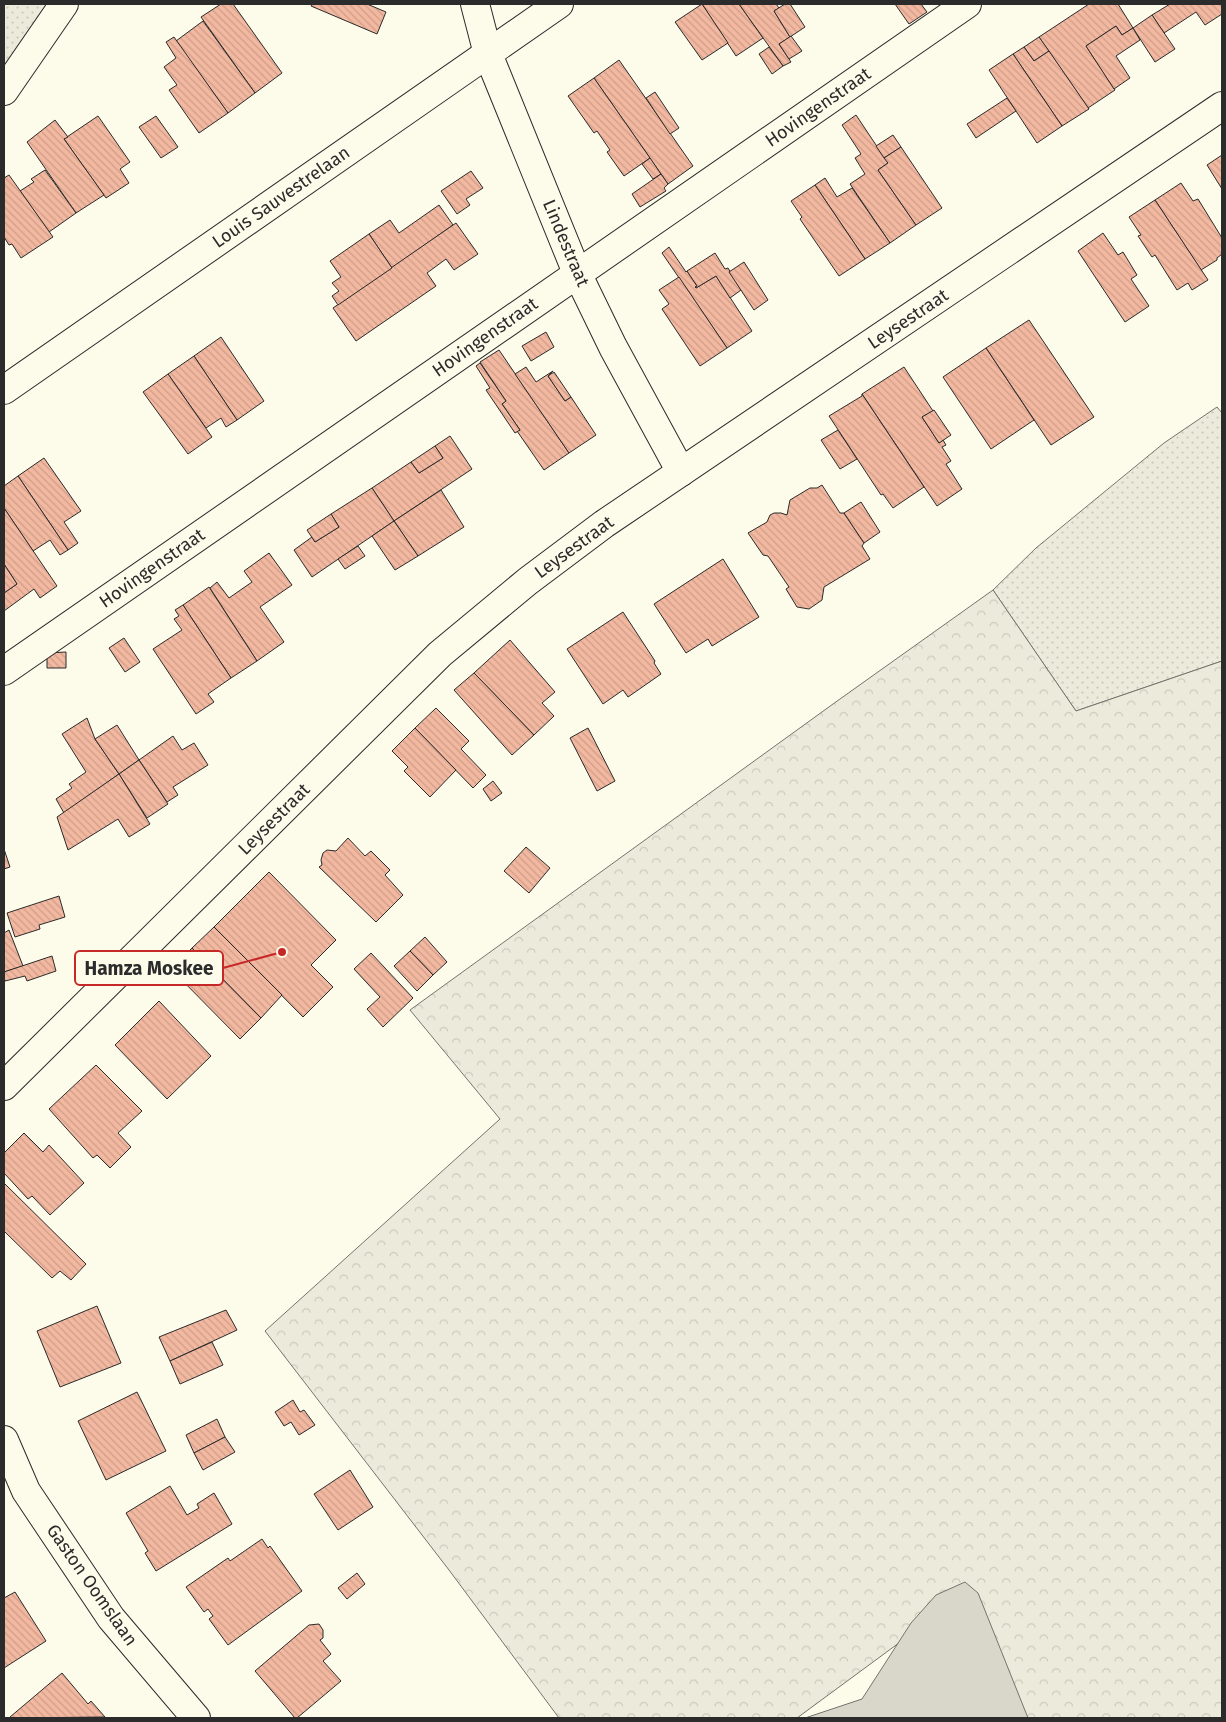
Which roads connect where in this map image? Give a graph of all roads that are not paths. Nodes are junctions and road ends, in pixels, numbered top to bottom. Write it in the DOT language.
graph roads {
  1 [pos="64,4"];
  2 [pos="475,4"];
  3 [pos="558,4"];
  4 [pos="967,4"];
  5 [pos="488,54"];
  6 [pos="4,91"];
  7 [pos="1222,106"];
  8 [pos="578,273"];
  9 [pos="4,390"];
  10 [pos="681,472"];
  11 [pos="4,671"];
  12 [pos="4,1086"];
  13 [pos="4,1440"];
  14 [pos="196,1718"];
  1 -- 6 [label="street"];
  2 -- 5 [label="street, Lindestraat"];
  3 -- 5 [label="street, Louis Sauvestrelaan"];
  4 -- 8 [label="street, Hovingenstraat"];
  5 -- 8 [label="street, Lindestraat"];
  5 -- 9 [label="street, Louis Sauvestrelaan"];
  7 -- 10 [label="street, Leysestraat"];
  8 -- 10 [label="street, Lindestraat"];
  8 -- 11 [label="street, Hovingenstraat"];
  10 -- 12 [label="street, Leysestraat"];
  13 -- 14 [label="street, Gaston Oomslaan"];
}
